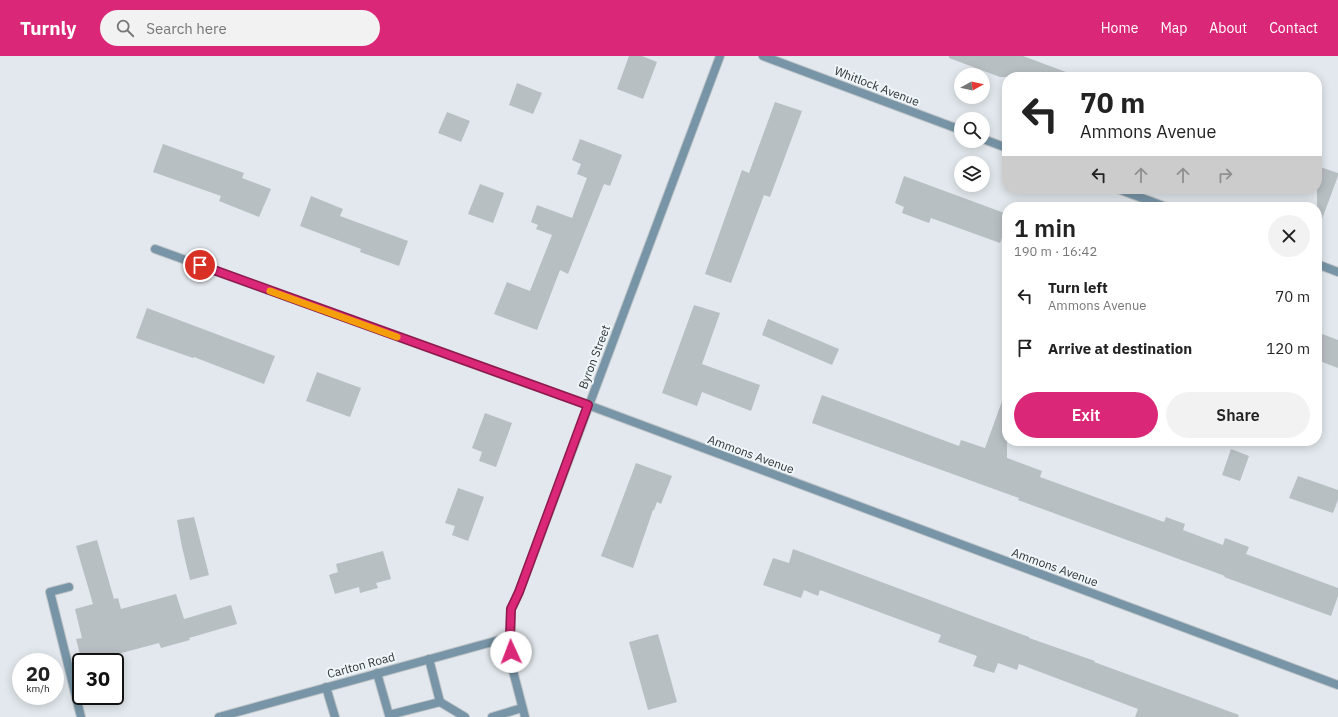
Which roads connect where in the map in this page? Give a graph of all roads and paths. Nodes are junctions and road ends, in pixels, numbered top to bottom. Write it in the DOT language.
graph roads {
  1 [pos="720,56"];
  2 [pos="763,56"];
  3 [pos="954,127"];
  4 [pos="990,142"];
  5 [pos="1002,146"];
  6 [pos="1131,194"];
  7 [pos="1153,202"];
  8 [pos="155,249"];
  9 [pos="1322,266"];
  10 [pos="1338,272"];
  11 [pos="588,405"];
  12 [pos="69,587"];
  13 [pos="510,637"];
  14 [pos="429,659"];
  15 [pos="377,673"];
  16 [pos="1338,685"];
  17 [pos="326,687"];
  18 [pos="440,702"];
  19 [pos="522,708"];
  20 [pos="81,717"];
  21 [pos="218,717"];
  22 [pos="335,717"];
  23 [pos="465,717"];
  24 [pos="492,717"];
  25 [pos="525,717"];
  1 -- 11 [label="street, Byron Street"];
  2 -- 3 [label="street, Whitlock Avenue"];
  4 -- 5 [label="street"];
  6 -- 7 [label="street"];
  8 -- 11 [label="street, Ammons Avenue"];
  9 -- 10 [label="street"];
  11 -- 13 [label="street, Byron Street"];
  11 -- 16 [label="street, Ammons Avenue"];
  12 -- 20 [label="street"];
  13 -- 14 [label="street, Carlton Road"];
  13 -- 19 [label="street, Byron Street"];
  14 -- 15 [label="street, Carlton Road"];
  14 -- 18 [label="street"];
  15 -- 17 [label="street, Carlton Road"];
  15 -- 18 [label="street"];
  17 -- 21 [label="street, Carlton Road"];
  17 -- 22 [label="street"];
  18 -- 23 [label="street"];
  19 -- 24 [label="street"];
  19 -- 25 [label="street, Byron Street"];
}
